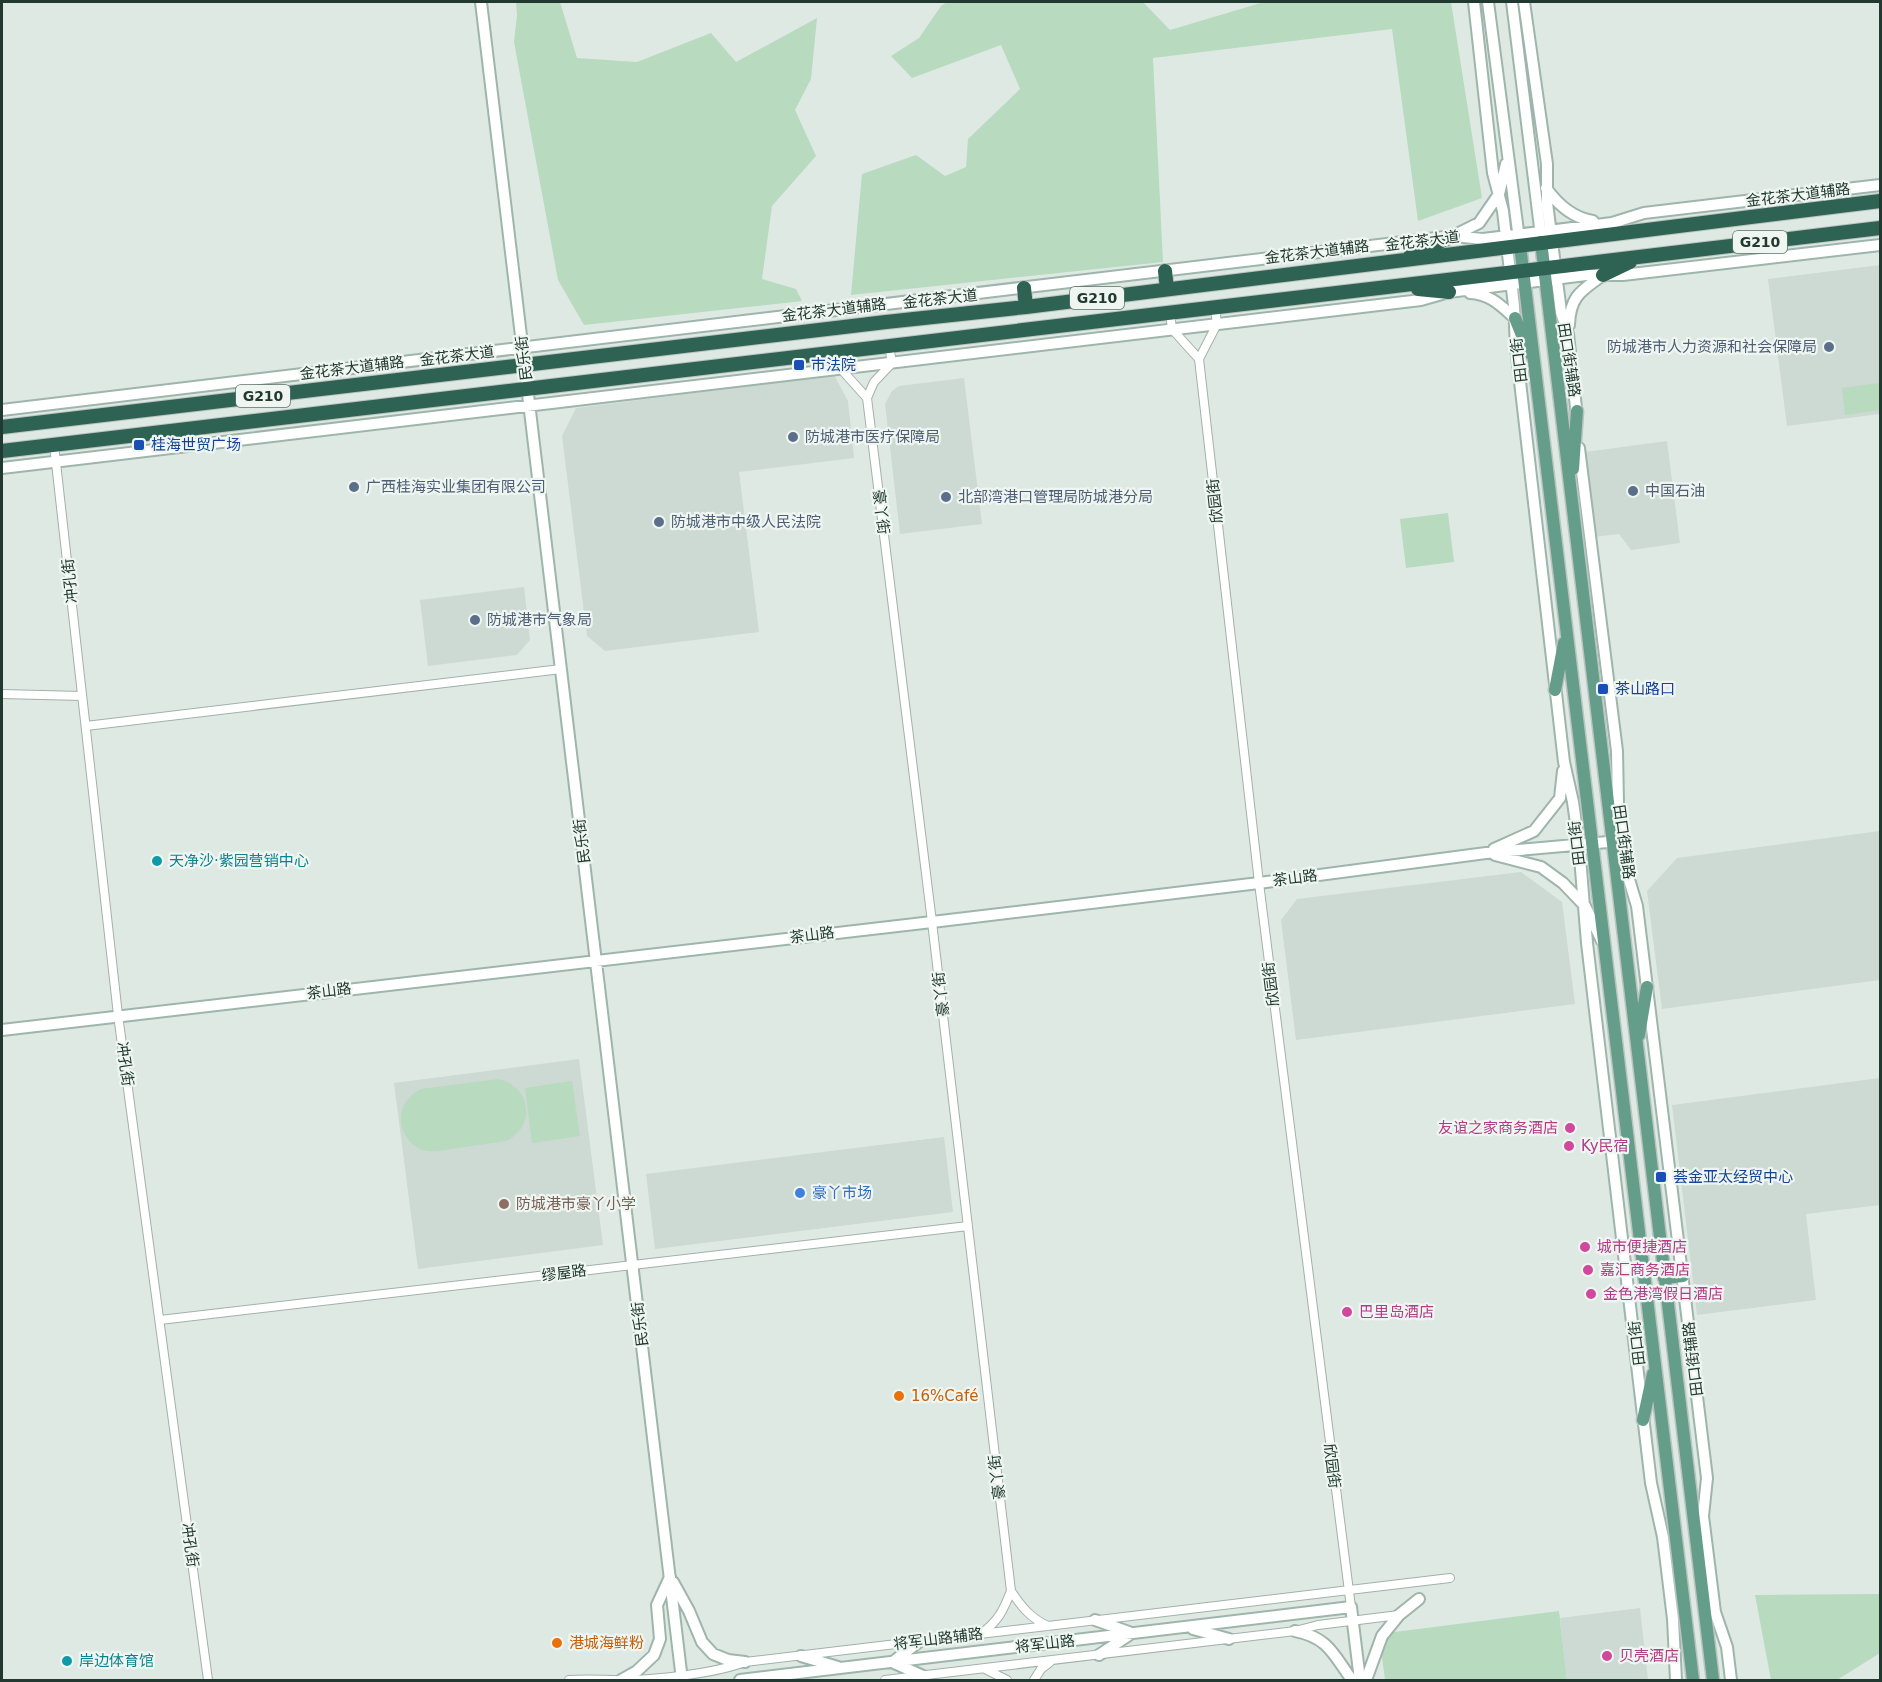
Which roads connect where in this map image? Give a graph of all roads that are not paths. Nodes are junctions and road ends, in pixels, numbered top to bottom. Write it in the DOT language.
graph roads {
  1 [pos="481,2"];
  2 [pos="1474,2"];
  3 [pos="1488,2"];
  4 [pos="1512,2"];
  5 [pos="1524,2"];
  6 [pos="1495,68"];
  7 [pos="1482,70"];
  8 [pos="1530,154"];
  9 [pos="1507,158"];
  10 [pos="1881,185"];
  11 [pos="1547,190"];
  12 [pos="1499,194"];
  13 [pos="1881,201"];
  14 [pos="1612,223"];
  15 [pos="1881,228"];
  16 [pos="1454,236"];
  17 [pos="1546,236"];
  18 [pos="1513,240"];
  19 [pos="1881,245"];
  20 [pos="1640,257"];
  21 [pos="1393,261"];
  22 [pos="1165,271"];
  23 [pos="1551,273"];
  24 [pos="1603,275"];
  25 [pos="1517,277"];
  26 [pos="1389,287"];
  27 [pos="1024,288"];
  28 [pos="1167,290"];
  29 [pos="1449,292"];
  30 [pos="1026,307"];
  31 [pos="1215,308"];
  32 [pos="835,310"];
  33 [pos="1170,313"];
  34 [pos="1515,318"];
  35 [pos="1217,324"];
  36 [pos="837,328"];
  37 [pos="1172,329"];
  38 [pos="1568,334"];
  39 [pos="890,346"];
  40 [pos="523,347"];
  41 [pos="839,352"];
  42 [pos="1199,359"];
  43 [pos="892,363"];
  44 [pos="525,364"];
  45 [pos="1535,368"];
  46 [pos="841,369"];
  47 [pos="528,391"];
  48 [pos="867,398"];
  49 [pos="530,406"];
  50 [pos="2,410"];
  51 [pos="1577,411"];
  52 [pos="2,427"];
  53 [pos="54,445"];
  54 [pos="2,452"];
  55 [pos="56,462"];
  56 [pos="2,468"];
  57 [pos="1570,497"];
  58 [pos="1566,630"];
  59 [pos="561,669"];
  60 [pos="1556,690"];
  61 [pos="2,694"];
  62 [pos="82,696"];
  63 [pos="86,726"];
  64 [pos="1564,762"];
  65 [pos="1617,841"];
  66 [pos="1592,843"];
  67 [pos="1579,845"];
  68 [pos="1486,853"];
  69 [pos="1259,883"];
  70 [pos="1585,906"];
  71 [pos="932,922"];
  72 [pos="1605,947"];
  73 [pos="596,960"];
  74 [pos="1647,987"];
  75 [pos="118,1015"];
  76 [pos="2,1030"];
  77 [pos="1637,1048"];
  78 [pos="968,1226"];
  79 [pos="633,1265"];
  80 [pos="1683,1276"];
  81 [pos="1664,1278"];
  82 [pos="159,1320"];
  83 [pos="1655,1364"];
  84 [pos="1643,1420"];
  85 [pos="670,1577"];
  86 [pos="1450,1578"];
  87 [pos="1348,1590"];
  88 [pos="1011,1591"];
  89 [pos="1419,1599"];
  90 [pos="1350,1607"];
  91 [pos="1399,1615"];
  92 [pos="1095,1620"];
  93 [pos="1352,1621"];
  94 [pos="1049,1626"];
  95 [pos="1187,1627"];
  96 [pos="1295,1631"];
  97 [pos="1132,1633"];
  98 [pos="981,1634"];
  99 [pos="1229,1639"];
  100 [pos="920,1641"];
  101 [pos="1099,1655"];
  102 [pos="801,1656"];
  103 [pos="1052,1660"];
  104 [pos="745,1662"];
  105 [pos="892,1662"];
  106 [pos="841,1668"];
  107 [pos="984,1669"];
  108 [pos="924,1676"];
  109 [pos="682,1677"];
  110 [pos="779,1678"];
  111 [pos="208,1680"];
  112 [pos="569,1680"];
  113 [pos="622,1680"];
  114 [pos="740,1680"];
  115 [pos="885,1680"];
  116 [pos="1007,1680"];
  117 [pos="1034,1680"];
  118 [pos="1352,1680"];
  119 [pos="1360,1680"];
  120 [pos="1366,1680"];
  121 [pos="1676,1680"];
  122 [pos="1693,1680"];
  123 [pos="1713,1680"];
  124 [pos="1731,1680"];
  1 -- 40 [label="street, 民乐街"];
  2 -- 7 [label="street"];
  3 -- 6 [label="street, 田口街"];
  4 -- 8 [label="street"];
  5 -- 11 [label="street"];
  6 -- 7 [label="street"];
  6 -- 9 [label="street, 田口街"];
  7 -- 12 [label="street"];
  8 -- 11 [label="street"];
  8 -- 17 [label="street"];
  9 -- 12 [label="street"];
  9 -- 18 [label="street, 田口街"];
  10 -- 14 [label="street, 金花茶大道辅路"];
  11 -- 14 [label="street"];
  11 -- 17 [label="street"];
  12 -- 16 [label="street"];
  12 -- 18 [label="street"];
  13 -- 17 [label="highway, 金花茶大道 / G210"];
  14 -- 17 [label="street, 金花茶大道辅路"];
  15 -- 20 [label="highway, G210"];
  16 -- 18 [label="street, 金花茶大道辅路"];
  16 -- 21 [label="highway"];
  16 -- 22 [label="street, 金花茶大道辅路"];
  17 -- 18 [label="highway, 金花茶大道 / G210"];
  17 -- 23 [label="main road"];
  18 -- 21 [label="highway, 金花茶大道 / G210"];
  18 -- 25 [label="main road, 田口街"];
  19 -- 24 [label="street"];
  20 -- 23 [label="highway, G210"];
  20 -- 24 [label="highway"];
  21 -- 28 [label="highway, 金花茶大道 / G210"];
  22 -- 27 [label="street, 金花茶大道辅路"];
  22 -- 28 [label="highway"];
  23 -- 24 [label="street"];
  23 -- 25 [label="highway, G210"];
  23 -- 38 [label="street, 田口街辅路"];
  23 -- 57 [label="main road"];
  24 -- 38 [label="street"];
  25 -- 26 [label="highway, G210"];
  25 -- 29 [label="street"];
  25 -- 34 [label="street"];
  25 -- 45 [label="main road, 田口街"];
  26 -- 29 [label="highway"];
  26 -- 31 [label="highway, G210"];
  27 -- 30 [label="highway"];
  27 -- 32 [label="street, 金花茶大道辅路"];
  28 -- 30 [label="highway, 金花茶大道 / G210"];
  29 -- 34 [label="street"];
  29 -- 35 [label="street"];
  30 -- 36 [label="highway, 金花茶大道 / G210"];
  31 -- 33 [label="highway, G210"];
  31 -- 35 [label="street"];
  32 -- 36 [label="street"];
  32 -- 40 [label="street, 金花茶大道辅路"];
  33 -- 37 [label="street"];
  33 -- 39 [label="highway, G210"];
  34 -- 45 [label="main road"];
  34 -- 60 [label="street"];
  35 -- 37 [label="street"];
  35 -- 42 [label="street"];
  36 -- 44 [label="highway, 金花茶大道 / G210"];
  37 -- 42 [label="street"];
  37 -- 43 [label="street"];
  38 -- 51 [label="street, 田口街辅路"];
  39 -- 41 [label="highway, G210"];
  39 -- 43 [label="street"];
  40 -- 44 [label="street, 民乐街"];
  40 -- 50 [label="street, 金花茶大道辅路"];
  41 -- 46 [label="street"];
  41 -- 47 [label="highway, G210"];
  42 -- 69 [label="street, 欣园街"];
  43 -- 46 [label="street"];
  43 -- 48 [label="street"];
  44 -- 47 [label="street, 民乐街"];
  44 -- 52 [label="highway, 金花茶大道 / G210"];
  45 -- 58 [label="main road, 田口街"];
  46 -- 48 [label="street"];
  46 -- 49 [label="street"];
  47 -- 49 [label="street, 民乐街"];
  47 -- 53 [label="highway, G210"];
  48 -- 71 [label="street, 豪丫街"];
  49 -- 55 [label="street"];
  49 -- 59 [label="street, 民乐街"];
  51 -- 57 [label="main road"];
  51 -- 65 [label="street, 田口街辅路"];
  53 -- 54 [label="highway, G210"];
  53 -- 55 [label="street, 冲孔街"];
  55 -- 56 [label="street"];
  55 -- 62 [label="street, 冲孔街"];
  57 -- 65 [label="main road"];
  58 -- 60 [label="main road"];
  58 -- 66 [label="main road, 田口街"];
  59 -- 63 [label="street"];
  59 -- 73 [label="street, 民乐街"];
  60 -- 64 [label="street"];
  61 -- 62 [label="street"];
  62 -- 63 [label="street, 冲孔街"];
  63 -- 75 [label="street, 冲孔街"];
  64 -- 67 [label="street"];
  64 -- 68 [label="street"];
  65 -- 66 [label="street, 茶山路"];
  65 -- 74 [label="street, 田口街辅路"];
  65 -- 77 [label="main road"];
  66 -- 67 [label="street, 茶山路"];
  66 -- 72 [label="main road, 田口街"];
  67 -- 68 [label="street, 茶山路"];
  67 -- 70 [label="street"];
  68 -- 69 [label="street, 茶山路"];
  68 -- 70 [label="street"];
  69 -- 71 [label="street, 茶山路"];
  69 -- 87 [label="street, 欣园街"];
  70 -- 72 [label="street"];
  70 -- 84 [label="street"];
  71 -- 73 [label="street, 茶山路"];
  71 -- 78 [label="street, 豪丫街"];
  72 -- 83 [label="main road, 田口街"];
  73 -- 75 [label="street, 茶山路"];
  73 -- 79 [label="street, 民乐街"];
  74 -- 77 [label="main road"];
  74 -- 80 [label="street, 田口街辅路"];
  75 -- 76 [label="street, 茶山路"];
  75 -- 82 [label="street, 冲孔街"];
  77 -- 81 [label="main road"];
  78 -- 79 [label="street, 缪屋路"];
  78 -- 88 [label="street, 豪丫街"];
  79 -- 82 [label="street, 缪屋路"];
  79 -- 85 [label="street, 民乐街"];
  80 -- 81 [label="main road"];
  80 -- 124 [label="street, 田口街辅路"];
  81 -- 123 [label="main road"];
  82 -- 111 [label="street, 冲孔街"];
  83 -- 84 [label="main road"];
  83 -- 122 [label="main road, 田口街"];
  84 -- 121 [label="street"];
  85 -- 104 [label="street"];
  85 -- 109 [label="street, 民乐街"];
  85 -- 113 [label="street"];
  86 -- 87 [label="street, 将军山路辅路"];
  87 -- 90 [label="street, 欣园街"];
  87 -- 92 [label="street, 将军山路辅路"];
  88 -- 94 [label="street"];
  88 -- 98 [label="street"];
  89 -- 91 [label="street"];
  90 -- 93 [label="street"];
  90 -- 95 [label="street, 将军山路"];
  91 -- 93 [label="street"];
  91 -- 120 [label="street"];
  92 -- 94 [label="street, 将军山路辅路"];
  92 -- 97 [label="street"];
  93 -- 96 [label="street"];
  93 -- 119 [label="street"];
  94 -- 98 [label="street, 将军山路辅路"];
  95 -- 97 [label="street, 将军山路"];
  95 -- 99 [label="street"];
  96 -- 99 [label="street"];
  96 -- 118 [label="street"];
  97 -- 101 [label="street"];
  97 -- 105 [label="street, 将军山路"];
  98 -- 100 [label="street, 将军山路辅路"];
  99 -- 101 [label="street"];
  100 -- 102 [label="street, 将军山路辅路"];
  100 -- 105 [label="street"];
  101 -- 103 [label="street"];
  102 -- 104 [label="street, 将军山路辅路"];
  102 -- 106 [label="street"];
  103 -- 107 [label="street"];
  103 -- 117 [label="street"];
  104 -- 109 [label="street, 将军山路辅路"];
  105 -- 106 [label="street, 将军山路"];
  105 -- 108 [label="street"];
  106 -- 110 [label="street, 将军山路"];
  107 -- 108 [label="street"];
  107 -- 116 [label="street"];
  108 -- 115 [label="street"];
  109 -- 113 [label="street, 将军山路辅路"];
  110 -- 114 [label="street, 将军山路"];
  112 -- 113 [label="street, 将军山路辅路"];
}
